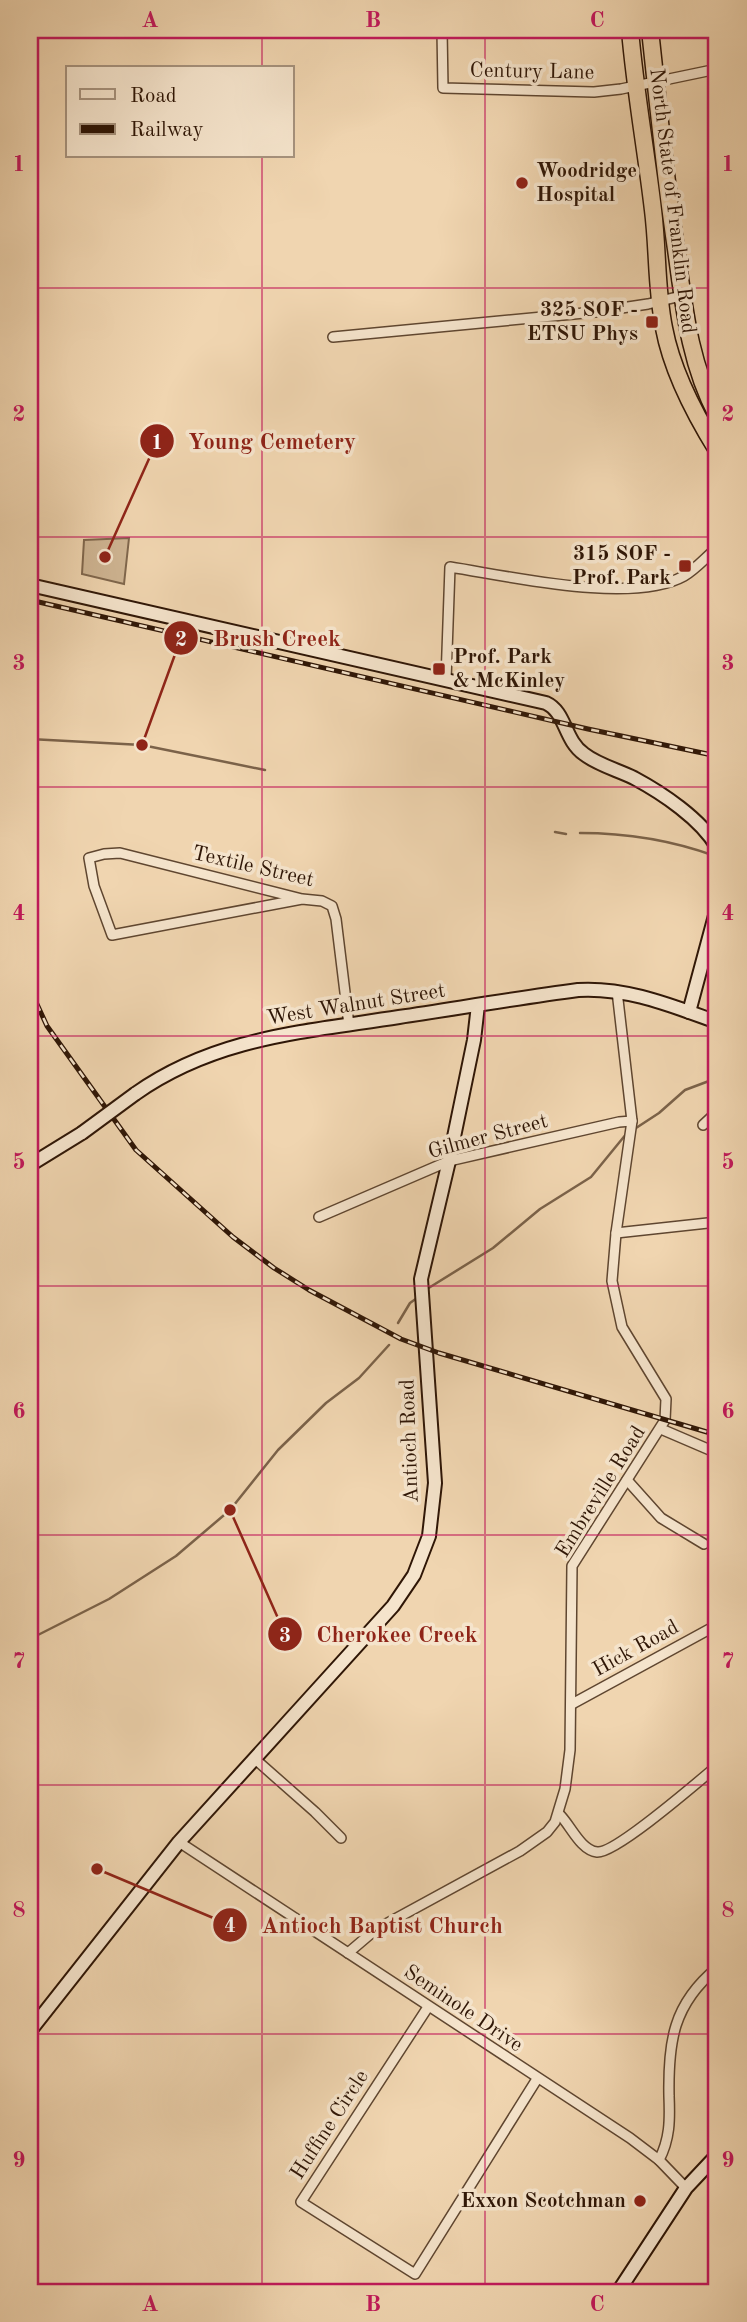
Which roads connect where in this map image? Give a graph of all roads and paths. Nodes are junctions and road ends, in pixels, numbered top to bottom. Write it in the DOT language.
graph roads {
  1 [pos="442,30"];
  2 [pos="630,30"];
  3 [pos="650,30"];
  4 [pos="717,69"];
  5 [pos="656,81"];
  6 [pos="637,86"];
  7 [pos="681,296"];
  8 [pos="661,301"];
  9 [pos="332,337"];
  10 [pos="717,415"];
  11 [pos="717,450"];
  12 [pos="717,548"];
  13 [pos="30,585"];
  14 [pos="446,680"];
  15 [pos="717,847"];
  16 [pos="302,899"];
  17 [pos="717,908"];
  18 [pos="617,991"];
  19 [pos="478,1005"];
  20 [pos="690,1012"];
  21 [pos="717,1022"];
  22 [pos="349,1025"];
  23 [pos="717,1112"];
  24 [pos="703,1125"];
  25 [pos="632,1127"];
  26 [pos="449,1161"];
  27 [pos="30,1165"];
  28 [pos="319,1217"];
  29 [pos="717,1222"];
  30 [pos="616,1233"];
  31 [pos="661,1429"];
  32 [pos="717,1453"];
  33 [pos="627,1480"];
  34 [pos="704,1544"];
  35 [pos="717,1625"];
  36 [pos="572,1704"];
  37 [pos="255,1759"];
  38 [pos="717,1766"];
  39 [pos="559,1814"];
  40 [pos="341,1838"];
  41 [pos="179,1842"];
  42 [pos="348,1953"];
  43 [pos="717,1968"];
  44 [pos="428,2007"];
  45 [pos="30,2031"];
  46 [pos="537,2079"];
  47 [pos="717,2155"];
  48 [pos="659,2160"];
  49 [pos="686,2188"];
  50 [pos="618,2292"];
  1 -- 6 [label="street, Century Lane"];
  2 -- 6 [label="highway, North State of Franklin Road"];
  3 -- 5 [label="highway, North State of Franklin Road"];
  4 -- 5 [label="street"];
  5 -- 6 [label="street"];
  5 -- 7 [label="highway, North State of Franklin Road"];
  6 -- 8 [label="highway, North State of Franklin Road"];
  7 -- 8 [label="street"];
  7 -- 10 [label="highway, North State of Franklin Road"];
  8 -- 9 [label="street"];
  8 -- 11 [label="highway, North State of Franklin Road"];
  12 -- 14 [label="street"];
  13 -- 14 [label="street"];
  14 -- 15 [label="street"];
  16 -- 16 [label="street, Textile Street"];
  16 -- 22 [label="street, Textile Street"];
  17 -- 20 [label="street"];
  18 -- 19 [label="street, West Walnut Street"];
  18 -- 20 [label="street, West Walnut Street"];
  18 -- 25 [label="street, Embreville Road"];
  19 -- 22 [label="street, West Walnut Street"];
  19 -- 26 [label="street, Antioch Road"];
  20 -- 21 [label="street, West Walnut Street"];
  22 -- 27 [label="street, West Walnut Street, bridge"];
  23 -- 24 [label="street"];
  25 -- 26 [label="street, Gilmer Street"];
  25 -- 30 [label="street, Embreville Road"];
  26 -- 28 [label="street, Gilmer Street"];
  26 -- 37 [label="street, Antioch Road"];
  29 -- 30 [label="street"];
  30 -- 31 [label="street, Embreville Road"];
  31 -- 32 [label="street"];
  31 -- 33 [label="street, Embreville Road"];
  33 -- 34 [label="street"];
  33 -- 36 [label="street, Embreville Road"];
  35 -- 36 [label="street, Hick Road"];
  36 -- 39 [label="street, Embreville Road"];
  37 -- 40 [label="street"];
  37 -- 41 [label="street, Antioch Road"];
  38 -- 39 [label="street"];
  39 -- 42 [label="street"];
  41 -- 42 [label="street, Seminole Drive"];
  41 -- 45 [label="street, Antioch Road"];
  42 -- 44 [label="street, Seminole Drive"];
  43 -- 48 [label="street"];
  44 -- 46 [label="street, Seminole Drive"];
  44 -- 46 [label="street, Huffine Circle"];
  46 -- 48 [label="street, Seminole Drive"];
  47 -- 49 [label="street"];
  48 -- 49 [label="street, Seminole Drive"];
  49 -- 50 [label="street"];
}
